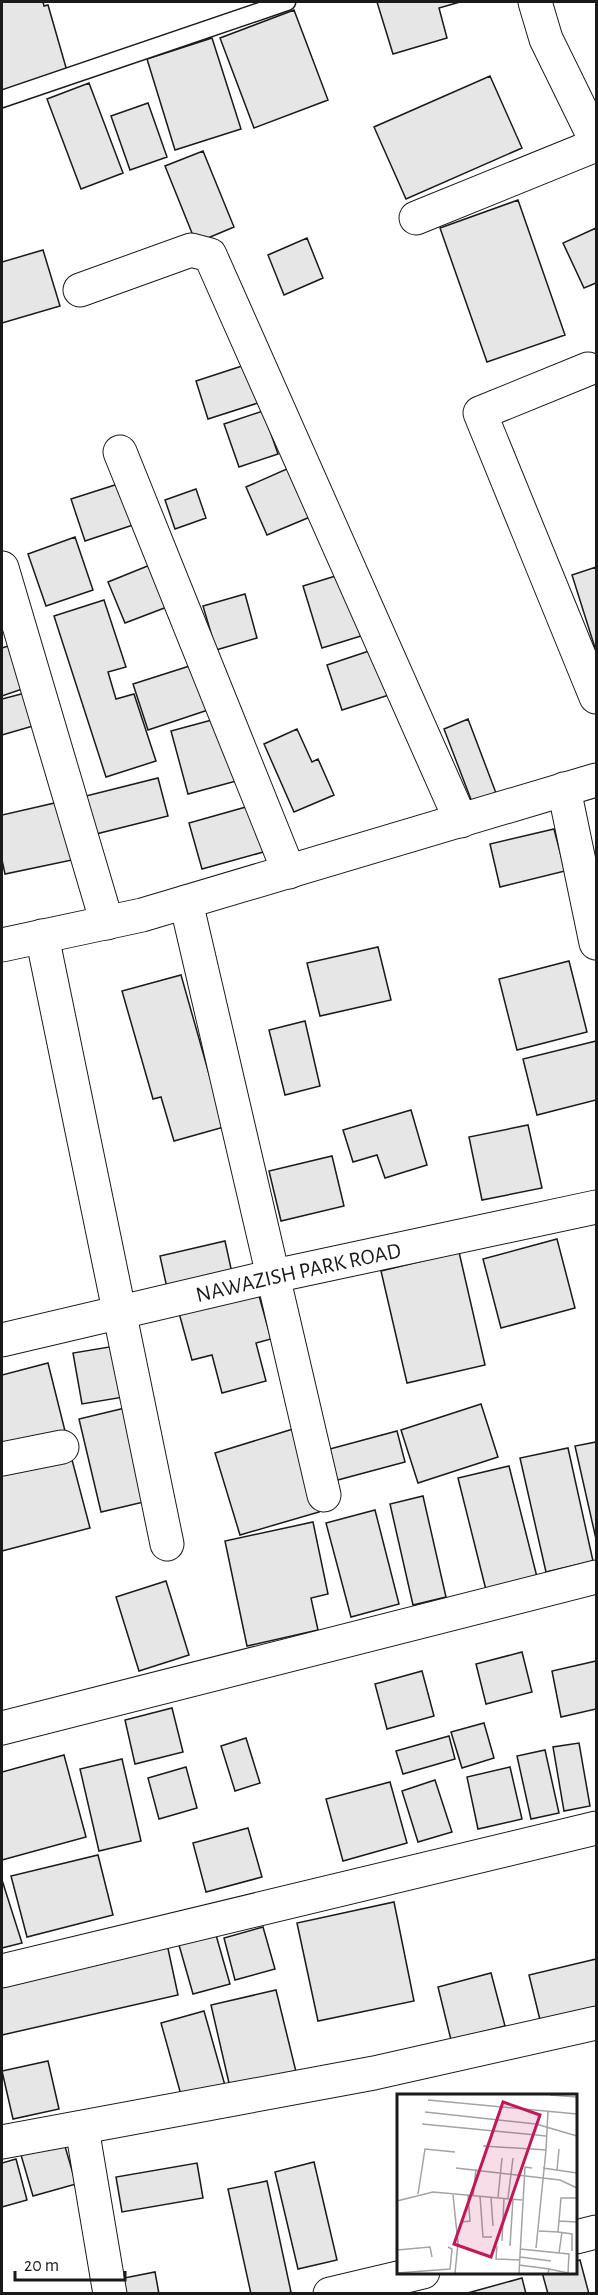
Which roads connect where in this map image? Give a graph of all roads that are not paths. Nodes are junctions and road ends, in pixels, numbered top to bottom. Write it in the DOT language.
graph roads {
  1 [pos="287,2"];
  2 [pos="535,2"];
  3 [pos="2,99"];
  4 [pos="597,143"];
  5 [pos="416,218"];
  6 [pos="80,290"];
  7 [pos="588,369"];
  8 [pos="120,452"];
  9 [pos="2,568"];
  10 [pos="597,697"];
  11 [pos="597,780"];
  12 [pos="564,789"];
  13 [pos="461,821"];
  14 [pos="289,872"];
  15 [pos="186,902"];
  16 [pos="107,923"];
  17 [pos="42,936"];
  18 [pos="597,943"];
  19 [pos="2,945"];
  20 [pos="597,1207"];
  21 [pos="274,1276"];
  22 [pos="120,1312"];
  23 [pos="2,1340"];
  24 [pos="62,1447"];
  25 [pos="2,1459"];
  26 [pos="324,1495"];
  27 [pos="167,1544"];
  28 [pos="597,1577"];
  29 [pos="2,1728"];
  30 [pos="597,1828"];
  31 [pos="2,1971"];
  32 [pos="597,2023"];
  33 [pos="82,2128"];
  34 [pos="2,2142"];
  35 [pos="597,2232"];
  36 [pos="577,2237"];
  37 [pos="415,2274"];
  38 [pos="110,2294"];
  39 [pos="330,2294"];
  1 -- 3 [label="lane"];
  2 -- 4 [label="street"];
  4 -- 5 [label="street"];
  6 -- 13 [label="street"];
  7 -- 10 [label="street"];
  8 -- 14 [label="street"];
  9 -- 16 [label="street"];
  11 -- 12 [label="street"];
  12 -- 13 [label="street"];
  12 -- 18 [label="street"];
  13 -- 14 [label="street"];
  14 -- 15 [label="street"];
  15 -- 16 [label="street"];
  15 -- 21 [label="street"];
  16 -- 17 [label="street"];
  17 -- 19 [label="street"];
  17 -- 22 [label="street"];
  20 -- 21 [label="street, NAWAZISH PARK ROAD"];
  21 -- 22 [label="street, NAWAZISH PARK ROAD"];
  21 -- 26 [label="street"];
  22 -- 23 [label="street, NAWAZISH PARK ROAD"];
  22 -- 27 [label="street"];
  24 -- 25 [label="street"];
  28 -- 29 [label="street"];
  30 -- 31 [label="street"];
  32 -- 33 [label="street"];
  33 -- 34 [label="street"];
  33 -- 38 [label="street"];
  35 -- 36 [label="street"];
  37 -- 39 [label="street"];
}
